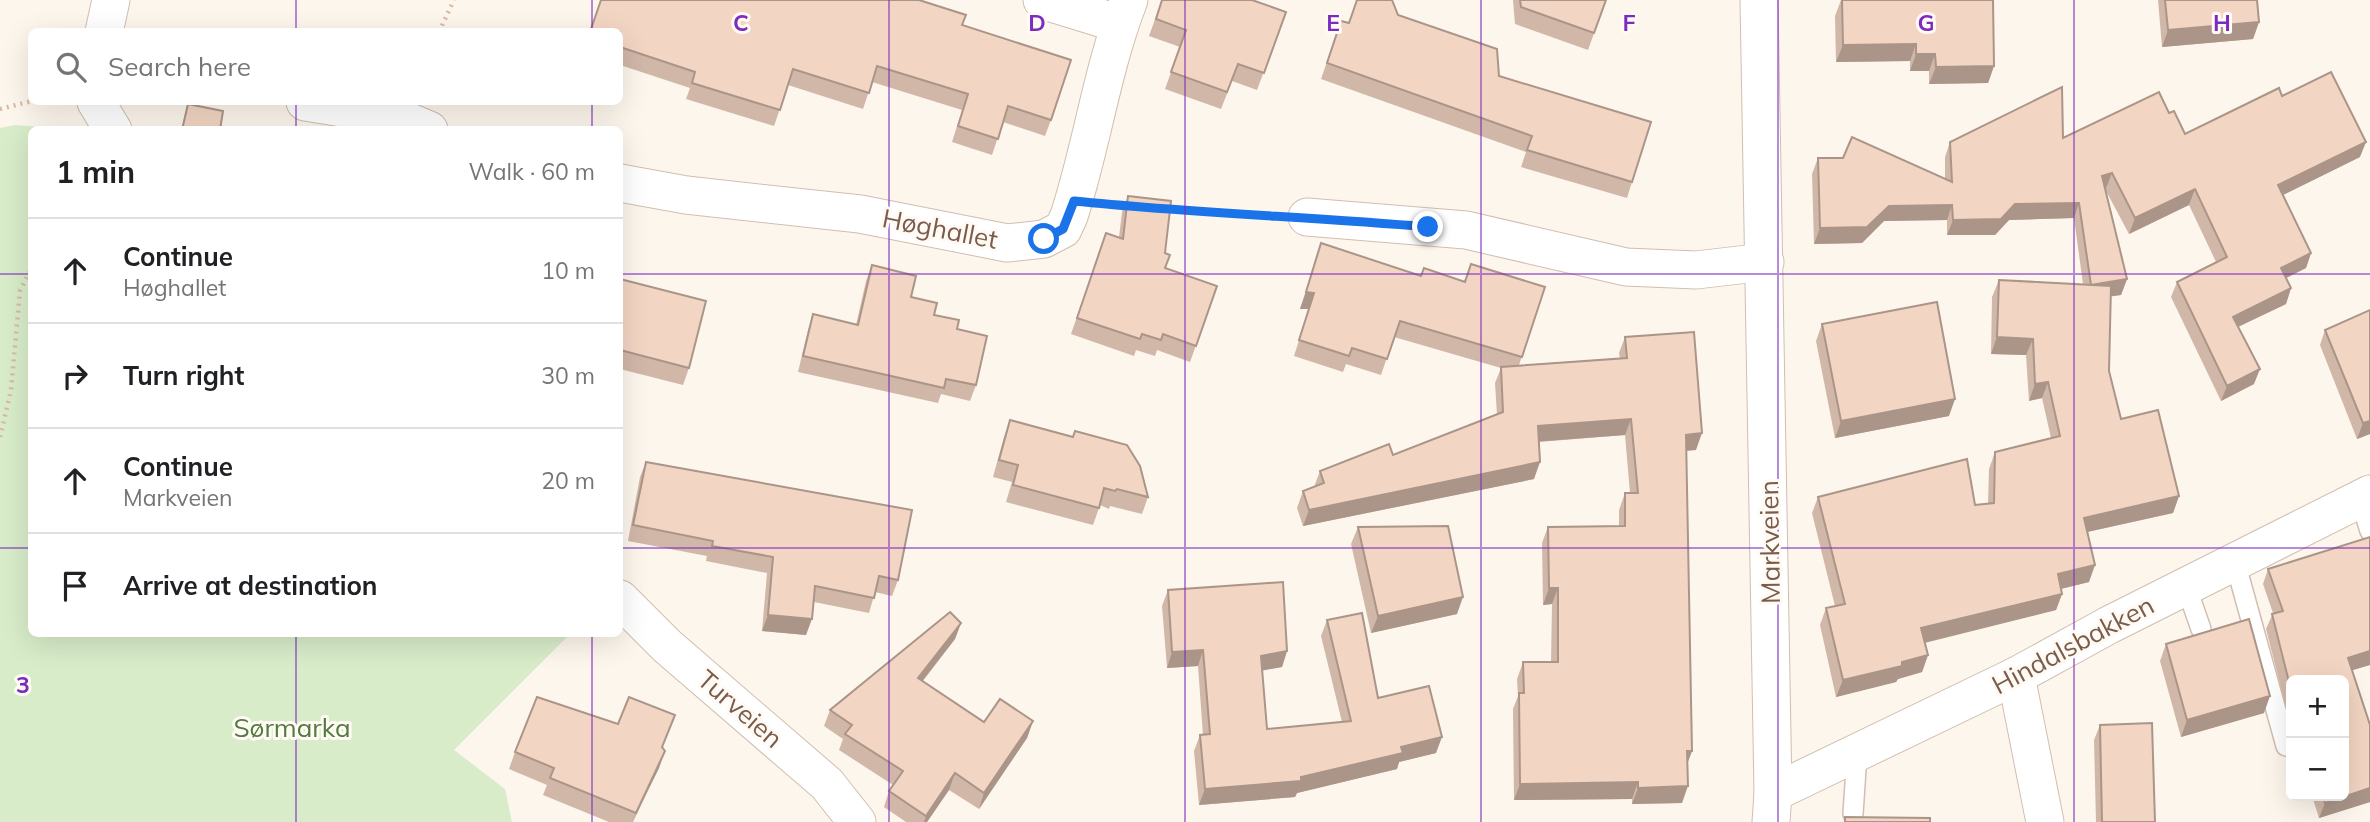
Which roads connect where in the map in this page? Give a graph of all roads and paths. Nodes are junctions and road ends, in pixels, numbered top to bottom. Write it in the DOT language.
graph roads {
  1 [pos="111,0"];
  2 [pos="454,0"];
  3 [pos="1042,0"];
  4 [pos="1759,0"];
  5 [pos="1125,12"];
  6 [pos="105,28"];
  7 [pos="441,28"];
  8 [pos="28,102"];
  9 [pos="96,105"];
  10 [pos="324,105"];
  11 [pos="0,109"];
  12 [pos="110,126"];
  13 [pos="419,126"];
  14 [pos="623,184"];
  15 [pos="1164,210"];
  16 [pos="1307,217"];
  17 [pos="1765,262"];
  18 [pos="28,275"];
  19 [pos="0,437"];
  20 [pos="2367,508"];
  21 [pos="2235,562"];
  22 [pos="2186,586"];
  23 [pos="623,602"];
  24 [pos="2201,629"];
  25 [pos="2016,676"];
  26 [pos="2286,746"];
  27 [pos="1857,754"];
  28 [pos="1772,807"];
  29 [pos="1853,814"];
  30 [pos="857,822"];
  31 [pos="2045,822"];
  1 -- 6 [label="street"];
  2 -- 7 [label="path"];
  3 -- 5 [label="street"];
  4 -- 17 [label="street, Markveien"];
  5 -- 14 [label="street, Høghallet"];
  8 -- 11 [label="path"];
  9 -- 12 [label="street"];
  10 -- 13 [label="street"];
  15 -- 16 [label="path"];
  16 -- 17 [label="street"];
  17 -- 28 [label="street, Markveien"];
  18 -- 19 [label="path"];
  20 -- 21 [label="street, Hindalsbakken"];
  21 -- 22 [label="street, Hindalsbakken"];
  21 -- 26 [label="lane"];
  22 -- 24 [label="lane"];
  22 -- 25 [label="street, Hindalsbakken"];
  23 -- 30 [label="street, Turveien"];
  25 -- 27 [label="street, Hindalsbakken"];
  25 -- 31 [label="street"];
  27 -- 28 [label="street, Hindalsbakken"];
  27 -- 29 [label="lane"];
}
